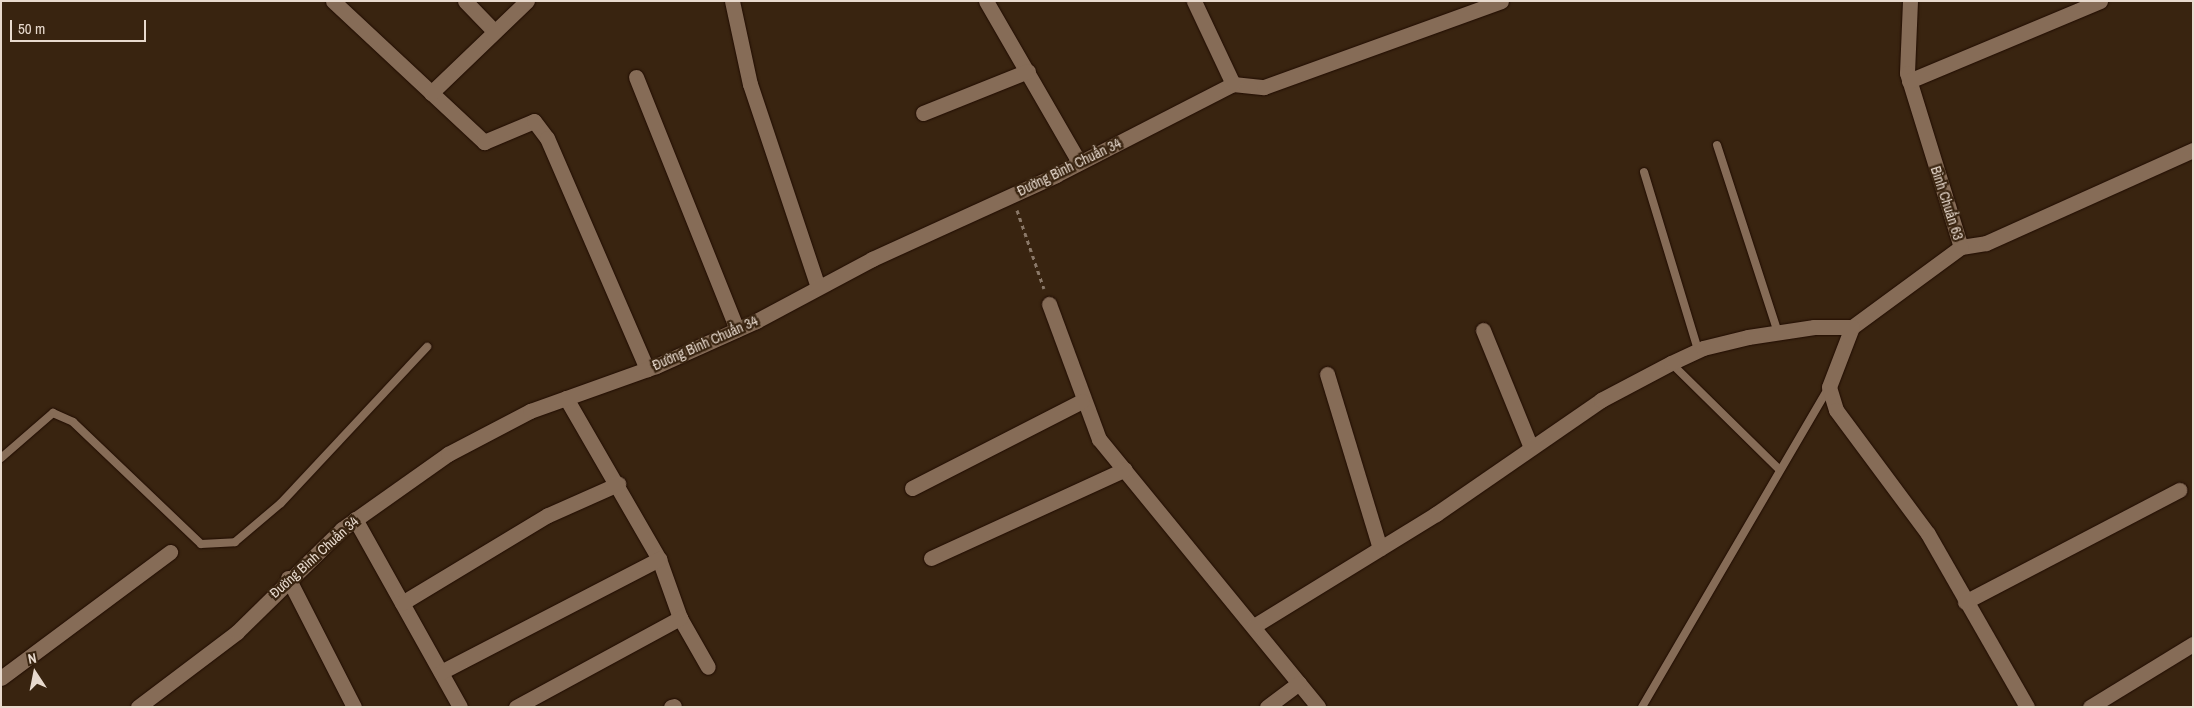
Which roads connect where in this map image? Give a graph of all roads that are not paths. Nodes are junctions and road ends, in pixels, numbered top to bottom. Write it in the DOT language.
graph roads {
  1 [pos="333,1"];
  2 [pos="465,1"];
  3 [pos="527,1"];
  4 [pos="732,1"];
  5 [pos="986,1"];
  6 [pos="1194,1"];
  7 [pos="1501,1"];
  8 [pos="1910,1"];
  9 [pos="2100,1"];
  10 [pos="493,30"];
  11 [pos="1028,71"];
  12 [pos="636,77"];
  13 [pos="1909,81"];
  14 [pos="1233,84"];
  15 [pos="431,93"];
  16 [pos="923,112"];
  17 [pos="1717,145"];
  18 [pos="2193,150"];
  19 [pos="1079,162"];
  20 [pos="1644,172"];
  21 [pos="1961,247"];
  22 [pos="818,287"];
  23 [pos="1049,304"];
  24 [pos="1852,327"];
  25 [pos="737,330"];
  26 [pos="1483,330"];
  27 [pos="1778,333"];
  28 [pos="426,347"];
  29 [pos="1698,350"];
  30 [pos="1672,363"];
  31 [pos="648,369"];
  32 [pos="1327,374"];
  33 [pos="1829,387"];
  34 [pos="566,398"];
  35 [pos="1082,401"];
  36 [pos="1530,446"];
  37 [pos="1,458"];
  38 [pos="1125,469"];
  39 [pos="1779,469"];
  40 [pos="618,484"];
  41 [pos="912,488"];
  42 [pos="2179,490"];
  43 [pos="355,519"];
  44 [pos="1380,548"];
  45 [pos="170,552"];
  46 [pos="931,558"];
  47 [pos="659,559"];
  48 [pos="288,578"];
  49 [pos="1966,602"];
  50 [pos="402,603"];
  51 [pos="680,618"];
  52 [pos="1254,626"];
  53 [pos="2193,644"];
  54 [pos="708,667"];
  55 [pos="440,672"];
  56 [pos="1,678"];
  57 [pos="1299,683"];
  58 [pos="138,707"];
  59 [pos="354,707"];
  60 [pos="460,707"];
  61 [pos="516,707"];
  62 [pos="1267,707"];
  63 [pos="1318,707"];
  64 [pos="1642,707"];
  65 [pos="2027,707"];
  66 [pos="2090,707"];
  1 -- 15 [label="street"];
  2 -- 10 [label="street"];
  3 -- 10 [label="street"];
  4 -- 22 [label="street"];
  5 -- 11 [label="street"];
  6 -- 14 [label="street"];
  7 -- 14 [label="street"];
  8 -- 13 [label="street, Bình Chuẩn 63"];
  9 -- 13 [label="street"];
  10 -- 15 [label="street"];
  11 -- 16 [label="street"];
  11 -- 19 [label="street"];
  12 -- 25 [label="street"];
  13 -- 21 [label="street, Bình Chuẩn 63"];
  14 -- 19 [label="street, Đường Bình Chuẩn 34"];
  15 -- 31 [label="street"];
  17 -- 27 [label="lane"];
  18 -- 21 [label="street, Bình Chuẩn 63"];
  19 -- 22 [label="street, Đường Bình Chuẩn 34"];
  20 -- 29 [label="lane"];
  21 -- 24 [label="street"];
  22 -- 25 [label="street, Đường Bình Chuẩn 34"];
  23 -- 35 [label="street"];
  24 -- 27 [label="street"];
  24 -- 33 [label="street"];
  25 -- 31 [label="street, Đường Bình Chuẩn 34"];
  26 -- 36 [label="street"];
  27 -- 29 [label="street"];
  28 -- 37 [label="lane"];
  29 -- 30 [label="street"];
  30 -- 36 [label="street"];
  30 -- 39 [label="lane"];
  31 -- 34 [label="street, Đường Bình Chuẩn 34"];
  32 -- 44 [label="street"];
  33 -- 39 [label="lane"];
  33 -- 49 [label="street"];
  34 -- 40 [label="street"];
  34 -- 43 [label="street, Đường Bình Chuẩn 34"];
  35 -- 38 [label="street"];
  35 -- 41 [label="street"];
  36 -- 44 [label="street"];
  38 -- 46 [label="street"];
  38 -- 52 [label="street"];
  39 -- 64 [label="lane"];
  40 -- 47 [label="street"];
  40 -- 50 [label="street"];
  42 -- 49 [label="street"];
  43 -- 48 [label="street, Đường Bình Chuẩn 34"];
  43 -- 50 [label="street"];
  44 -- 52 [label="street"];
  45 -- 56 [label="street"];
  47 -- 51 [label="street"];
  47 -- 55 [label="street"];
  48 -- 58 [label="street, Đường Bình Chuẩn 34"];
  48 -- 59 [label="street"];
  49 -- 65 [label="street"];
  50 -- 55 [label="street"];
  51 -- 54 [label="street"];
  51 -- 61 [label="street"];
  52 -- 57 [label="street"];
  53 -- 66 [label="street"];
  55 -- 60 [label="street"];
  57 -- 62 [label="street"];
  57 -- 63 [label="street"];
}
